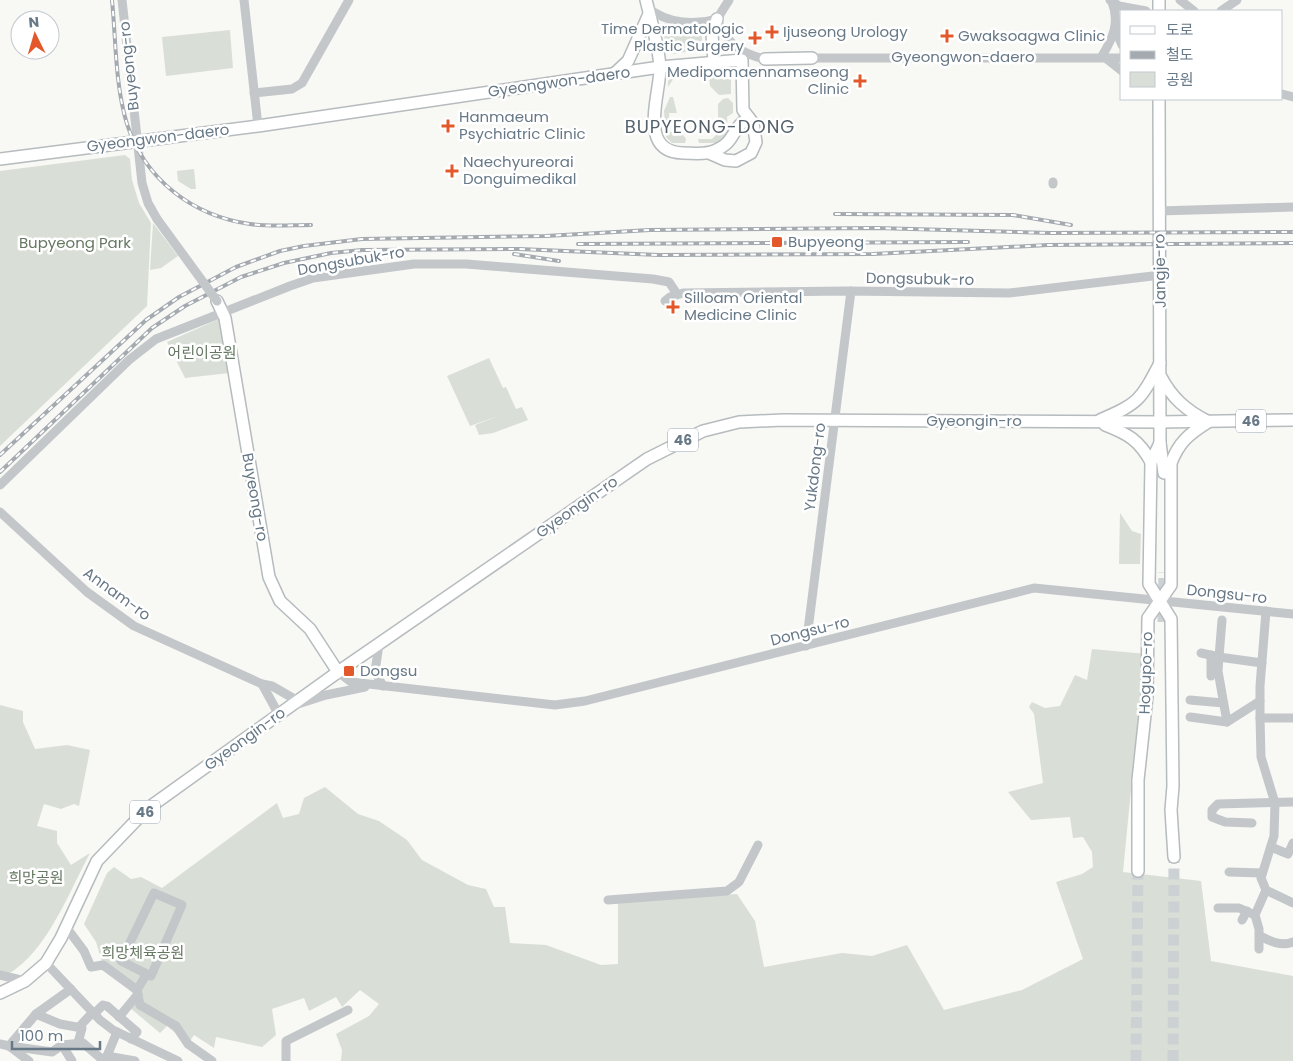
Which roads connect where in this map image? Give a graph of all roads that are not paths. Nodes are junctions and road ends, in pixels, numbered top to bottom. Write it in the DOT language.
graph roads {
  1 [pos="122,0"];
  2 [pos="244,0"];
  3 [pos="349,0"];
  4 [pos="729,0"];
  5 [pos="1125,0"];
  6 [pos="1180,0"];
  7 [pos="1237,0"];
  8 [pos="1111,1"];
  9 [pos="648,7"];
  10 [pos="1133,10"];
  11 [pos="1193,10"];
  12 [pos="1222,10"];
  13 [pos="717,19"];
  14 [pos="1120,28"];
  15 [pos="1120,40"];
  16 [pos="1102,56"];
  17 [pos="812,58"];
  18 [pos="1120,58"];
  19 [pos="765,59"];
  20 [pos="742,60"];
  21 [pos="714,61"];
  22 [pos="660,68"];
  23 [pos="1120,70"];
  24 [pos="612,75"];
  25 [pos="254,93"];
  26 [pos="1159,100"];
  27 [pos="749,118"];
  28 [pos="258,126"];
  29 [pos="137,140"];
  30 [pos="708,153"];
  31 [pos="0,159"];
  32 [pos="1293,207"];
  33 [pos="1159,211"];
  34 [pos="1161,275"];
  35 [pos="851,291"];
  36 [pos="677,294"];
  37 [pos="217,301"];
  38 [pos="665,301"];
  39 [pos="222,312"];
  40 [pos="1161,362"];
  41 [pos="1161,376"];
  42 [pos="835,420"];
  43 [pos="1293,420"];
  44 [pos="1096,422"];
  45 [pos="1160,422"];
  46 [pos="1209,422"];
  47 [pos="1160,443"];
  48 [pos="1151,462"];
  49 [pos="1171,463"];
  50 [pos="0,485"];
  51 [pos="0,512"];
  52 [pos="1160,573"];
  53 [pos="1160,601"];
  54 [pos="1266,611"];
  55 [pos="1293,614"];
  56 [pos="1222,620"];
  57 [pos="378,644"];
  58 [pos="806,646"];
  59 [pos="1201,653"];
  60 [pos="1215,656"];
  61 [pos="1262,662"];
  62 [pos="338,672"];
  63 [pos="1211,676"];
  64 [pos="262,684"];
  65 [pos="380,685"];
  66 [pos="1190,700"];
  67 [pos="1260,701"];
  68 [pos="294,703"];
  69 [pos="1223,703"];
  70 [pos="279,715"];
  71 [pos="1190,717"];
  72 [pos="1260,718"];
  73 [pos="1293,718"];
  74 [pos="1227,722"];
  75 [pos="1293,802"];
  76 [pos="1275,803"];
  77 [pos="1171,810"];
  78 [pos="1138,811"];
  79 [pos="1252,823"];
  80 [pos="1293,843"];
  81 [pos="758,845"];
  82 [pos="1271,846"];
  83 [pos="1174,857"];
  84 [pos="1138,871"];
  85 [pos="1229,872"];
  86 [pos="1262,872"];
  87 [pos="1266,890"];
  88 [pos="608,900"];
  89 [pos="1293,903"];
  90 [pos="1218,908"];
  91 [pos="1251,913"];
  92 [pos="1242,920"];
  93 [pos="66,927"];
  94 [pos="1260,936"];
  95 [pos="1293,942"];
  96 [pos="1259,949"];
  97 [pos="46,963"];
  98 [pos="0,975"];
  99 [pos="146,975"];
  100 [pos="25,980"];
  101 [pos="71,989"];
  102 [pos="137,992"];
  103 [pos="0,994"];
  104 [pos="348,1010"];
  105 [pos="93,1013"];
  106 [pos="36,1014"];
  107 [pos="120,1017"];
  108 [pos="79,1027"];
  109 [pos="117,1032"];
  110 [pos="131,1039"];
  111 [pos="78,1043"];
  112 [pos="4,1045"];
  113 [pos="62,1045"];
  114 [pos="105,1059"];
  115 [pos="29,1061"];
  116 [pos="72,1061"];
  117 [pos="135,1061"];
  118 [pos="178,1061"];
  119 [pos="212,1061"];
  120 [pos="286,1061"];
  1 -- 29 [label="street, Buyeong-ro"];
  2 -- 25 [label="street"];
  3 -- 25 [label="street"];
  4 -- 13 [label="street"];
  5 -- 8 [label="street"];
  6 -- 11 [label="street"];
  7 -- 12 [label="street"];
  8 -- 10 [label="street"];
  8 -- 16 [label="street"];
  9 -- 13 [label="street"];
  9 -- 22 [label="main road"];
  9 -- 24 [label="main road"];
  13 -- 19 [label="street"];
  13 -- 21 [label="main road"];
  14 -- 15 [label="street"];
  16 -- 17 [label="street, Gyeongwon-daero"];
  16 -- 18 [label="street, Gyeongwon-daero"];
  16 -- 23 [label="street"];
  17 -- 19 [label="main road, Gyeongwon-daero"];
  19 -- 20 [label="street, Gyeongwon-daero"];
  20 -- 21 [label="main road, Gyeongwon-daero"];
  20 -- 27 [label="main road"];
  21 -- 22 [label="main road, Gyeongwon-daero"];
  22 -- 24 [label="main road, Gyeongwon-daero"];
  22 -- 30 [label="main road"];
  24 -- 28 [label="main road, Gyeongwon-daero"];
  25 -- 28 [label="street"];
  26 -- 33 [label="main road, Jangje-ro"];
  27 -- 30 [label="main road"];
  27 -- 30 [label="main road"];
  28 -- 29 [label="main road, Gyeongwon-daero"];
  29 -- 31 [label="main road, Gyeongwon-daero"];
  29 -- 37 [label="street, Buyeong-ro, bridge"];
  32 -- 33 [label="street"];
  33 -- 34 [label="main road, Jangje-ro"];
  34 -- 35 [label="street, Dongsubuk-ro"];
  34 -- 40 [label="main road, Jangje-ro"];
  35 -- 36 [label="street, Dongsubuk-ro"];
  35 -- 42 [label="street, Yukdong-ro"];
  36 -- 38 [label="street, Dongsubuk-ro"];
  36 -- 39 [label="street, Dongsubuk-ro"];
  37 -- 39 [label="main road, Buyeong-ro"];
  39 -- 50 [label="street, Dongsubuk-ro"];
  39 -- 62 [label="main road, Buyeong-ro"];
  40 -- 41 [label="main road, Jangje-ro"];
  40 -- 44 [label="main road"];
  41 -- 45 [label="main road, Jangje-ro"];
  41 -- 46 [label="main road"];
  42 -- 44 [label="main road, Gyeongin-ro / 46"];
  42 -- 57 [label="main road, Gyeongin-ro / 46"];
  42 -- 58 [label="street, Yukdong-ro"];
  43 -- 46 [label="main road, Gyeongin-ro / 46"];
  44 -- 45 [label="main road, Gyeongin-ro / 46"];
  44 -- 48 [label="main road"];
  45 -- 46 [label="main road, Gyeongin-ro / 46"];
  45 -- 47 [label="main road, Jangje-ro"];
  46 -- 49 [label="main road"];
  47 -- 48 [label="main road"];
  47 -- 49 [label="main road"];
  47 -- 52 [label="main road, Jangje-ro"];
  48 -- 53 [label="main road"];
  49 -- 53 [label="main road"];
  51 -- 64 [label="street, Annam-ro"];
  53 -- 54 [label="street, Dongsu-ro"];
  53 -- 58 [label="street, Dongsu-ro"];
  53 -- 77 [label="main road, Hogupo-ro"];
  53 -- 78 [label="main road, Hogupo-ro"];
  54 -- 55 [label="street, Dongsu-ro"];
  54 -- 61 [label="street"];
  56 -- 60 [label="street"];
  57 -- 62 [label="main road, Gyeongin-ro / 46"];
  57 -- 65 [label="street"];
  58 -- 65 [label="street, Dongsu-ro"];
  59 -- 60 [label="street"];
  60 -- 61 [label="street"];
  60 -- 63 [label="street"];
  60 -- 69 [label="street"];
  61 -- 67 [label="street"];
  62 -- 65 [label="street, Dongsu-ro"];
  62 -- 68 [label="main road, Gyeongin-ro / 46"];
  64 -- 68 [label="street, Annam-ro"];
  64 -- 70 [label="street"];
  65 -- 68 [label="street"];
  66 -- 69 [label="street"];
  67 -- 72 [label="street"];
  67 -- 74 [label="street"];
  68 -- 70 [label="main road, Gyeongin-ro / 46"];
  69 -- 74 [label="street"];
  70 -- 93 [label="main road, Gyeongin-ro / 46"];
  71 -- 74 [label="street"];
  72 -- 73 [label="street"];
  72 -- 76 [label="street"];
  75 -- 76 [label="street"];
  76 -- 79 [label="street"];
  76 -- 82 [label="street"];
  77 -- 78 [label="main road, Hogupo-ro"];
  77 -- 83 [label="main road, Hogupo-ro"];
  78 -- 84 [label="main road, Hogupo-ro"];
  80 -- 82 [label="street"];
  81 -- 88 [label="street"];
  82 -- 86 [label="street"];
  85 -- 86 [label="street"];
  86 -- 87 [label="street"];
  87 -- 89 [label="street"];
  87 -- 91 [label="street"];
  90 -- 91 [label="street"];
  91 -- 92 [label="street"];
  91 -- 94 [label="street"];
  93 -- 97 [label="main road, Gyeongin-ro / 46"];
  93 -- 102 [label="street"];
  94 -- 95 [label="street"];
  94 -- 96 [label="street"];
  97 -- 100 [label="main road, Gyeongin-ro / 46"];
  97 -- 101 [label="street"];
  98 -- 100 [label="street"];
  99 -- 99 [label="street"];
  99 -- 102 [label="street"];
  100 -- 103 [label="main road, Gyeongin-ro / 46"];
  101 -- 105 [label="street"];
  101 -- 106 [label="street"];
  102 -- 107 [label="street"];
  102 -- 119 [label="street"];
  104 -- 120 [label="street"];
  105 -- 107 [label="street"];
  105 -- 108 [label="street"];
  105 -- 109 [label="street"];
  106 -- 108 [label="street"];
  106 -- 112 [label="street"];
  107 -- 110 [label="street"];
  108 -- 111 [label="street"];
  109 -- 110 [label="street"];
  109 -- 114 [label="street"];
  110 -- 118 [label="street"];
  111 -- 113 [label="street"];
  111 -- 114 [label="street"];
  112 -- 113 [label="street"];
  112 -- 115 [label="street"];
  113 -- 116 [label="street"];
  114 -- 117 [label="street"];
}
